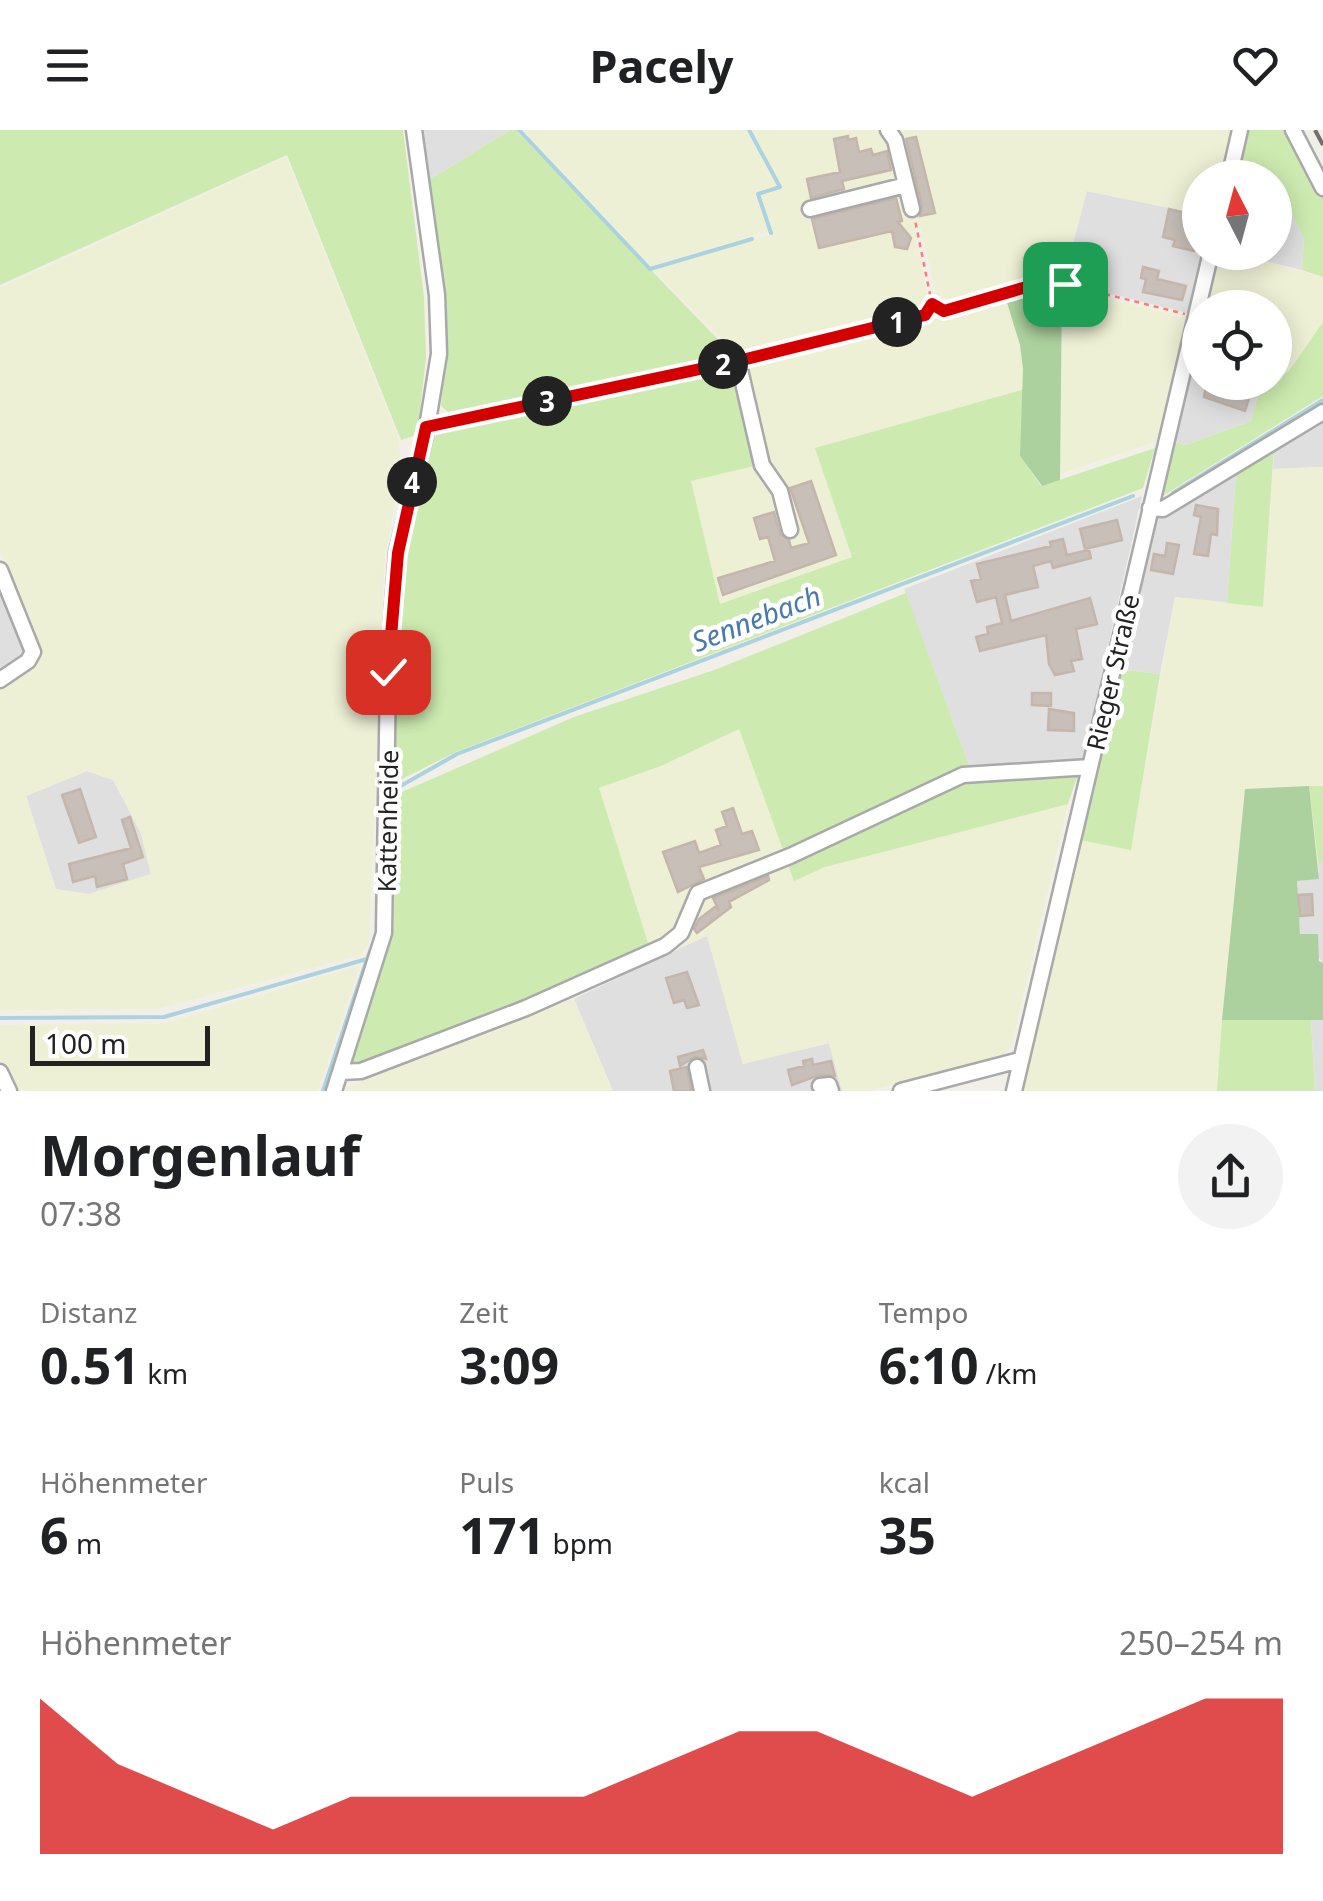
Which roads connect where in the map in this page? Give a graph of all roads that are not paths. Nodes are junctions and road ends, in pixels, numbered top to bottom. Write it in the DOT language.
graph roads {
  1 [pos="414,130"];
  2 [pos="888,130"];
  3 [pos="1240,130"];
  4 [pos="1292,130"];
  5 [pos="1233,160"];
  6 [pos="906,184"];
  7 [pos="1323,188"];
  8 [pos="810,209"];
  9 [pos="912,209"];
  10 [pos="1208,270"];
  11 [pos="1323,412"];
  12 [pos="426,427"];
  13 [pos="1150,508"];
  14 [pos="790,530"];
  15 [pos="0,570"];
  16 [pos="0,680"];
  17 [pos="1090,767"];
  18 [pos="1020,1060"];
  19 [pos="697,1067"];
  20 [pos="0,1072"];
  21 [pos="341,1072"];
  22 [pos="9,1091"];
  23 [pos="334,1091"];
  24 [pos="702,1091"];
  25 [pos="901,1091"];
  26 [pos="1014,1091"];
  1 -- 12 [label="street, Kattenheide"];
  2 -- 6 [label="street"];
  3 -- 5 [label="street"];
  4 -- 7 [label="street"];
  6 -- 8 [label="street"];
  6 -- 9 [label="street"];
  10 -- 13 [label="street, Rieger Straße"];
  11 -- 13 [label="street"];
  12 -- 14 [label="street"];
  12 -- 21 [label="street, Kattenheide"];
  13 -- 17 [label="street, Rieger Straße"];
  15 -- 16 [label="street"];
  17 -- 18 [label="street, Rieger Straße"];
  17 -- 21 [label="street"];
  18 -- 25 [label="street"];
  18 -- 26 [label="street, Rieger Straße"];
  19 -- 24 [label="street"];
  20 -- 22 [label="street"];
  21 -- 23 [label="street, Kattenheide"];
}
